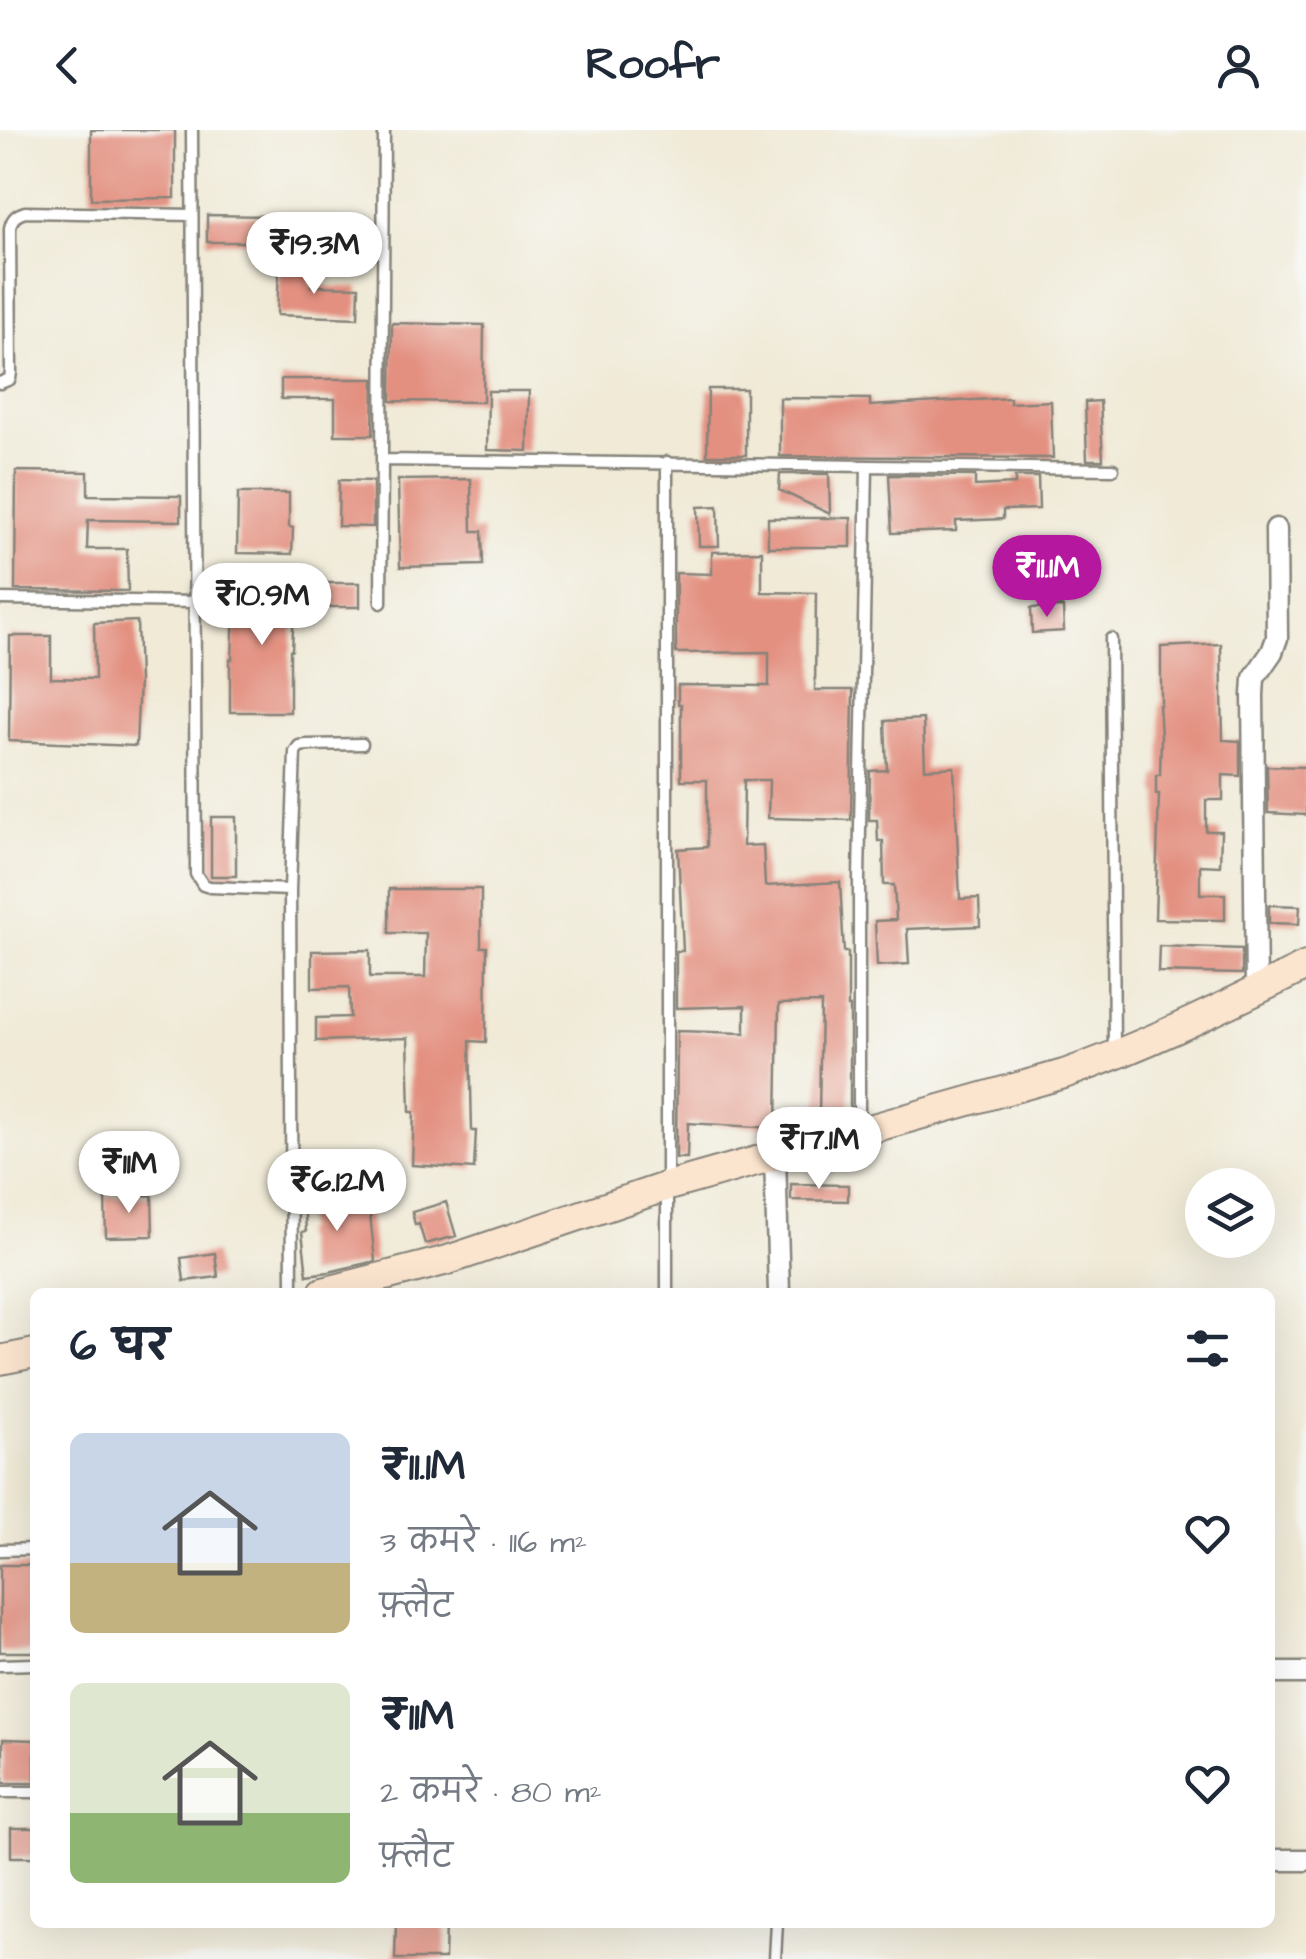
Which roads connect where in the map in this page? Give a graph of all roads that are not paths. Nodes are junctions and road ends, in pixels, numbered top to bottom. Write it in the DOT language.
graph roads {
  1 [pos="192,130"];
  2 [pos="384,130"];
  3 [pos="192,215"];
  4 [pos="0,383"];
  5 [pos="382,460"];
  6 [pos="667,462"];
  7 [pos="867,467"];
  8 [pos="1113,469"];
  9 [pos="1276,529"];
  10 [pos="0,599"];
  11 [pos="196,602"];
  12 [pos="380,603"];
  13 [pos="1110,639"];
  14 [pos="362,744"];
  15 [pos="290,890"];
  16 [pos="1306,966"];
  17 [pos="1256,991"];
  18 [pos="1114,1056"];
  19 [pos="858,1132"];
  20 [pos="775,1154"];
  21 [pos="668,1186"];
  22 [pos="292,1288"];
  23 [pos="339,1288"];
  24 [pos="667,1288"];
  25 [pos="780,1288"];
  26 [pos="30,1354"];
  27 [pos="0,1360"];
  28 [pos="30,1549"];
  29 [pos="0,1550"];
  30 [pos="30,1664"];
  31 [pos="0,1665"];
  32 [pos="1275,1673"];
  33 [pos="1306,1673"];
  34 [pos="0,1792"];
  35 [pos="30,1792"];
  36 [pos="1275,1860"];
  37 [pos="1306,1860"];
  38 [pos="777,1928"];
  39 [pos="775,1959"];
  1 -- 3 [label="lane"];
  2 -- 5 [label="lane"];
  3 -- 4 [label="lane"];
  3 -- 11 [label="lane"];
  5 -- 6 [label="lane"];
  5 -- 12 [label="lane"];
  6 -- 7 [label="lane"];
  6 -- 21 [label="lane"];
  7 -- 8 [label="lane"];
  7 -- 19 [label="lane"];
  9 -- 17 [label="street"];
  10 -- 11 [label="lane"];
  11 -- 15 [label="lane"];
  13 -- 18 [label="lane"];
  14 -- 15 [label="lane"];
  15 -- 22 [label="lane"];
  16 -- 17 [label="street"];
  17 -- 18 [label="street"];
  18 -- 19 [label="street"];
  19 -- 20 [label="street"];
  20 -- 21 [label="street"];
  20 -- 25 [label="street"];
  21 -- 23 [label="street"];
  21 -- 24 [label="lane"];
  26 -- 27 [label="street"];
  28 -- 29 [label="lane"];
  30 -- 31 [label="lane"];
  32 -- 33 [label="street"];
  34 -- 35 [label="lane"];
  36 -- 37 [label="street"];
  38 -- 39 [label="lane"];
}
